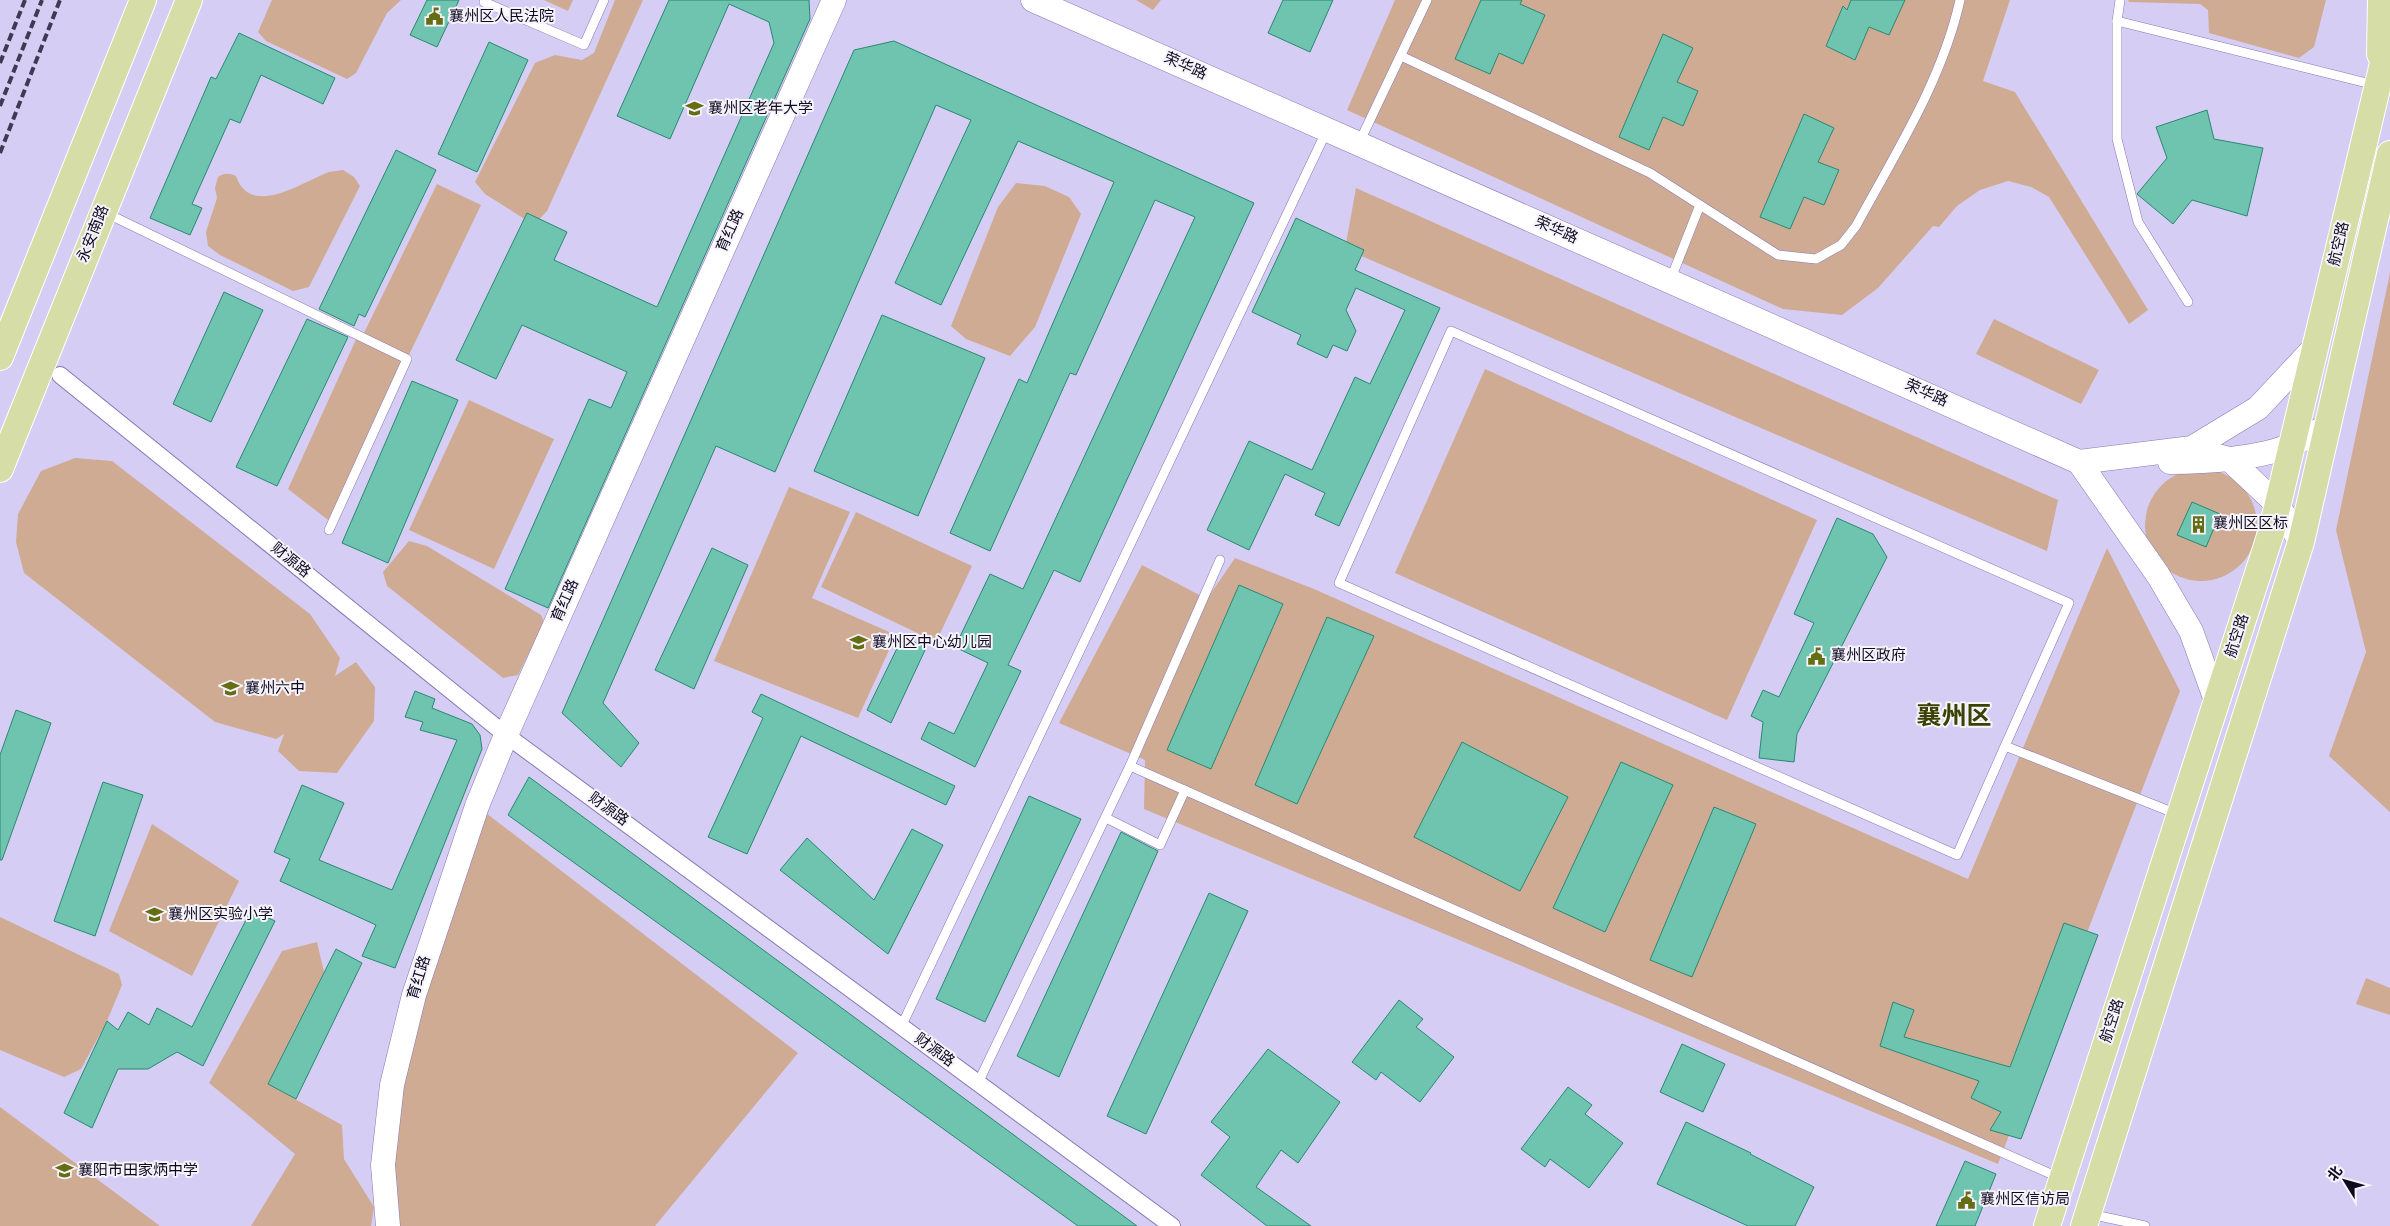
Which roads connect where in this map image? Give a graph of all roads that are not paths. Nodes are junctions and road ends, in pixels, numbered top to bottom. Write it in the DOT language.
graph roads {
  1 [pos="144,0"];
  2 [pos="189,0"];
  3 [pos="485,0"];
  4 [pos="604,0"];
  5 [pos="834,0"];
  6 [pos="1035,0"];
  7 [pos="1427,0"];
  8 [pos="1960,0"];
  9 [pos="2120,0"];
  10 [pos="2381,0"];
  11 [pos="2117,21"];
  12 [pos="2390,34"];
  13 [pos="1401,56"];
  14 [pos="2379,81"];
  15 [pos="1328,130"];
  16 [pos="1358,144"];
  17 [pos="2390,154"];
  18 [pos="1700,205"];
  19 [pos="103,212"];
  20 [pos="1670,281"];
  21 [pos="2188,302"];
  22 [pos="2315,346"];
  23 [pos="0,356"];
  24 [pos="60,375"];
  25 [pos="2327,426"];
  26 [pos="2292,445"];
  27 [pos="2192,448"];
  28 [pos="2229,459"];
  29 [pos="2079,462"];
  30 [pos="0,469"];
  31 [pos="2278,504"];
  32 [pos="329,530"];
  33 [pos="2300,542"];
  34 [pos="1220,560"];
  35 [pos="2216,703"];
  36 [pos="506,735"];
  37 [pos="2005,746"];
  38 [pos="1130,766"];
  39 [pos="1185,790"];
  40 [pos="2180,815"];
  41 [pos="1106,818"];
  42 [pos="901,1027"];
  43 [pos="978,1083"];
  44 [pos="2062,1180"];
  45 [pos="2090,1222"];
  46 [pos="388,1226"];
  47 [pos="1172,1226"];
  48 [pos="2047,1226"];
  49 [pos="2145,1226"];
  1 -- 23 [label="main road"];
  2 -- 19 [label="main road, 永安南路"];
  3 -- 4 [label="lane"];
  5 -- 36 [label="main road, 育红路"];
  6 -- 15 [label="main road, 荣华路"];
  7 -- 13 [label="lane"];
  8 -- 18 [label="lane"];
  9 -- 11 [label="lane"];
  10 -- 14 [label="main road"];
  11 -- 14 [label="lane"];
  11 -- 21 [label="lane"];
  12 -- 14 [label="main road, 航空路"];
  13 -- 16 [label="lane"];
  13 -- 18 [label="lane"];
  14 -- 22 [label="main road, 航空路"];
  15 -- 16 [label="main road, 荣华路"];
  15 -- 42 [label="lane"];
  16 -- 20 [label="main road, 荣华路"];
  17 -- 25 [label="main road, 航空路"];
  18 -- 20 [label="lane"];
  19 -- 30 [label="main road, 永安南路"];
  19 -- 32 [label="lane"];
  20 -- 29 [label="main road, 荣华路"];
  22 -- 26 [label="main road, 航空路"];
  22 -- 27 [label="main road"];
  24 -- 36 [label="street, 财源路"];
  25 -- 26 [label="main road"];
  25 -- 33 [label="main road, 航空路"];
  26 -- 28 [label="main road"];
  26 -- 31 [label="main road, 航空路"];
  27 -- 28 [label="main road"];
  27 -- 29 [label="main road"];
  28 -- 29 [label="main road"];
  28 -- 31 [label="main road"];
  29 -- 35 [label="main road"];
  31 -- 33 [label="main road"];
  31 -- 35 [label="main road, 航空路"];
  33 -- 45 [label="main road, 航空路"];
  34 -- 38 [label="lane"];
  35 -- 40 [label="main road, 航空路"];
  36 -- 42 [label="street, 财源路"];
  36 -- 46 [label="main road, 育红路"];
  37 -- 37 [label="lane"];
  37 -- 40 [label="lane"];
  38 -- 39 [label="lane"];
  38 -- 41 [label="lane"];
  39 -- 41 [label="lane"];
  39 -- 44 [label="lane"];
  40 -- 44 [label="main road, 航空路"];
  41 -- 43 [label="lane"];
  42 -- 43 [label="street, 财源路"];
  43 -- 47 [label="street, 财源路"];
  44 -- 48 [label="main road, 航空路"];
  45 -- 49 [label="lane"];
}
